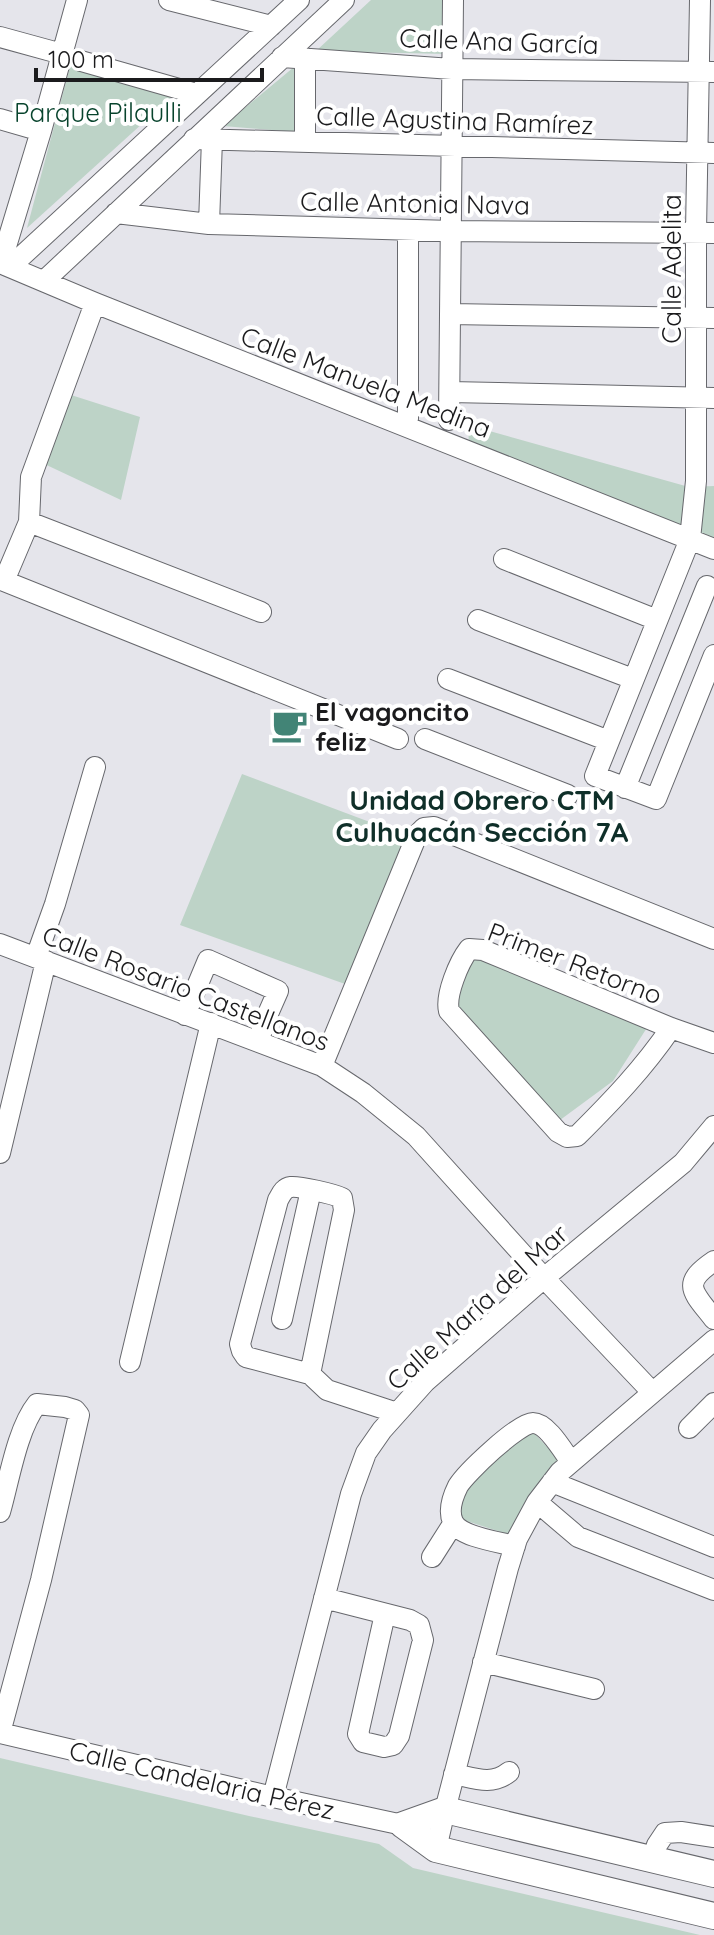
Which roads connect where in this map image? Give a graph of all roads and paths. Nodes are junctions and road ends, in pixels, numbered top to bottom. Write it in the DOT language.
graph roads {
  1 [pos="77,0"];
  2 [pos="169,0"];
  3 [pos="344,0"];
  4 [pos="453,0"];
  5 [pos="700,0"];
  6 [pos="293,3"];
  7 [pos="271,26"];
  8 [pos="0,37"];
  9 [pos="282,57"];
  10 [pos="72,58"];
  11 [pos="305,58"];
  12 [pos="452,69"];
  13 [pos="707,72"];
  14 [pos="197,94"];
  15 [pos="0,119"];
  16 [pos="41,131"];
  17 [pos="203,139"];
  18 [pos="305,142"];
  19 [pos="452,146"];
  20 [pos="706,153"];
  21 [pos="116,213"];
  22 [pos="209,224"];
  23 [pos="408,230"];
  24 [pos="451,231"];
  25 [pos="705,232"];
  26 [pos="4,265"];
  27 [pos="44,281"];
  28 [pos="95,303"];
  29 [pos="450,314"];
  30 [pos="706,318"];
  31 [pos="450,392"];
  32 [pos="705,398"];
  33 [pos="408,419"];
  34 [pos="449,420"];
  35 [pos="29,522"];
  36 [pos="690,539"];
  37 [pos="714,549"];
  38 [pos="504,559"];
  39 [pos="676,572"];
  40 [pos="711,587"];
  41 [pos="261,612"];
  42 [pos="478,620"];
  43 [pos="657,620"];
  44 [pos="714,655"];
  45 [pos="448,679"];
  46 [pos="633,679"];
  47 [pos="398,739"];
  48 [pos="425,739"];
  49 [pos="609,741"];
  50 [pos="95,767"];
  51 [pos="625,788"];
  52 [pos="568,795"];
  53 [pos="714,939"];
  54 [pos="0,944"];
  55 [pos="41,959"];
  56 [pos="185,1015"];
  57 [pos="211,1023"];
  58 [pos="671,1028"];
  59 [pos="259,1042"];
  60 [pos="714,1043"];
  61 [pos="322,1066"];
  62 [pos="714,1126"];
  63 [pos="0,1153"];
  64 [pos="311,1190"];
  65 [pos="714,1261"];
  66 [pos="544,1278"];
  67 [pos="282,1319"];
  68 [pos="714,1319"];
  69 [pos="714,1340"];
  70 [pos="130,1362"];
  71 [pos="310,1374"];
  72 [pos="652,1392"];
  73 [pos="714,1403"];
  74 [pos="397,1413"];
  75 [pos="689,1428"];
  76 [pos="571,1462"];
  77 [pos="552,1482"];
  78 [pos="537,1502"];
  79 [pos="0,1512"];
  80 [pos="453,1524"];
  81 [pos="515,1546"];
  82 [pos="714,1547"];
  83 [pos="432,1557"];
  84 [pos="714,1590"];
  85 [pos="324,1598"];
  86 [pos="385,1614"];
  87 [pos="483,1662"];
  88 [pos="594,1689"];
  89 [pos="0,1733"];
  90 [pos="509,1772"];
  91 [pos="454,1774"];
  92 [pos="273,1797"];
  93 [pos="445,1810"];
  94 [pos="403,1825"];
  95 [pos="714,1837"];
  96 [pos="436,1849"];
  97 [pos="652,1859"];
  98 [pos="714,1874"];
  99 [pos="714,1916"];
  1 -- 10 [label="street"];
  2 -- 7 [label="street"];
  3 -- 9 [label="street"];
  4 -- 12 [label="street"];
  5 -- 13 [label="street, Calle Adelita"];
  6 -- 7 [label="street"];
  7 -- 14 [label="street"];
  8 -- 10 [label="street"];
  9 -- 11 [label="street, Calle Ana García"];
  9 -- 17 [label="street"];
  10 -- 14 [label="street"];
  10 -- 16 [label="street"];
  11 -- 12 [label="street, Calle Ana García"];
  11 -- 18 [label="street"];
  12 -- 13 [label="street, Calle Ana García"];
  12 -- 19 [label="street"];
  13 -- 20 [label="street, Calle Adelita"];
  14 -- 26 [label="street"];
  15 -- 16 [label="street"];
  16 -- 26 [label="street"];
  17 -- 18 [label="street, Calle Agustina Ramírez"];
  17 -- 21 [label="street"];
  17 -- 22 [label="street"];
  18 -- 19 [label="street, Calle Agustina Ramírez"];
  19 -- 20 [label="street, Calle Agustina Ramírez"];
  19 -- 24 [label="street"];
  20 -- 25 [label="street, Calle Adelita"];
  21 -- 22 [label="street, Calle Antonia Nava"];
  21 -- 27 [label="street"];
  22 -- 23 [label="street, Calle Antonia Nava"];
  23 -- 24 [label="street, Calle Antonia Nava"];
  23 -- 33 [label="street"];
  24 -- 25 [label="street, Calle Antonia Nava"];
  24 -- 29 [label="street"];
  25 -- 30 [label="street, Calle Adelita"];
  26 -- 27 [label="street, Calle Manuela Medina"];
  27 -- 28 [label="street, Calle Manuela Medina"];
  28 -- 35 [label="street"];
  28 -- 36 [label="street, Calle Manuela Medina"];
  29 -- 30 [label="street"];
  29 -- 31 [label="street"];
  30 -- 32 [label="street, Calle Adelita"];
  31 -- 32 [label="street"];
  31 -- 34 [label="street"];
  32 -- 36 [label="street, Calle Adelita"];
  35 -- 41 [label="street"];
  35 -- 47 [label="street"];
  36 -- 37 [label="street, Calle Manuela Medina"];
  36 -- 39 [label="street, Calle Adelita"];
  38 -- 43 [label="street"];
  39 -- 40 [label="street"];
  39 -- 43 [label="street, Calle Adelita"];
  40 -- 51 [label="street"];
  42 -- 46 [label="street"];
  43 -- 46 [label="street, Calle Adelita"];
  44 -- 51 [label="street"];
  45 -- 49 [label="street"];
  46 -- 49 [label="street, Calle Adelita"];
  48 -- 52 [label="street"];
  49 -- 51 [label="street, Calle Adelita"];
  50 -- 55 [label="street"];
  53 -- 61 [label="street"];
  54 -- 55 [label="street, Calle Rosario Castellanos"];
  55 -- 56 [label="street, Calle Rosario Castellanos"];
  55 -- 63 [label="street"];
  56 -- 57 [label="street, Calle Rosario Castellanos"];
  56 -- 59 [label="street"];
  57 -- 59 [label="street, Calle Rosario Castellanos"];
  57 -- 70 [label="street"];
  58 -- 58 [label="street, Primer Retorno"];
  58 -- 60 [label="street, Primer Retorno"];
  59 -- 61 [label="street, Calle Rosario Castellanos"];
  61 -- 66 [label="street, Calle Rosario Castellanos"];
  62 -- 66 [label="street, Calle María del Mar"];
  64 -- 67 [label="street"];
  64 -- 71 [label="street"];
  64 -- 71 [label="street"];
  65 -- 68 [label="street"];
  66 -- 72 [label="street, Calle Rosario Castellanos"];
  66 -- 74 [label="street, Calle María del Mar"];
  69 -- 72 [label="street"];
  71 -- 74 [label="street"];
  72 -- 76 [label="street"];
  73 -- 75 [label="street"];
  74 -- 85 [label="street, Calle María del Mar"];
  76 -- 77 [label="street"];
  76 -- 80 [label="street"];
  77 -- 78 [label="street"];
  77 -- 82 [label="street"];
  78 -- 81 [label="street"];
  78 -- 84 [label="street"];
  79 -- 89 [label="street"];
  80 -- 81 [label="street"];
  80 -- 83 [label="street"];
  81 -- 87 [label="street"];
  85 -- 86 [label="street"];
  85 -- 92 [label="street, Calle María del Mar"];
  86 -- 86 [label="street"];
  87 -- 88 [label="street"];
  87 -- 91 [label="street"];
  89 -- 92 [label="street, Calle Candelaria Pérez"];
  90 -- 91 [label="street"];
  91 -- 93 [label="street"];
  92 -- 94 [label="street, Calle Candelaria Pérez"];
  93 -- 94 [label="main road"];
  93 -- 96 [label="street"];
  93 -- 97 [label="main road"];
  94 -- 96 [label="main road, Calle Candelaria Pérez"];
  95 -- 97 [label="street"];
  96 -- 99 [label="main road, Calle Candelaria Pérez"];
  97 -- 98 [label="main road"];
}
